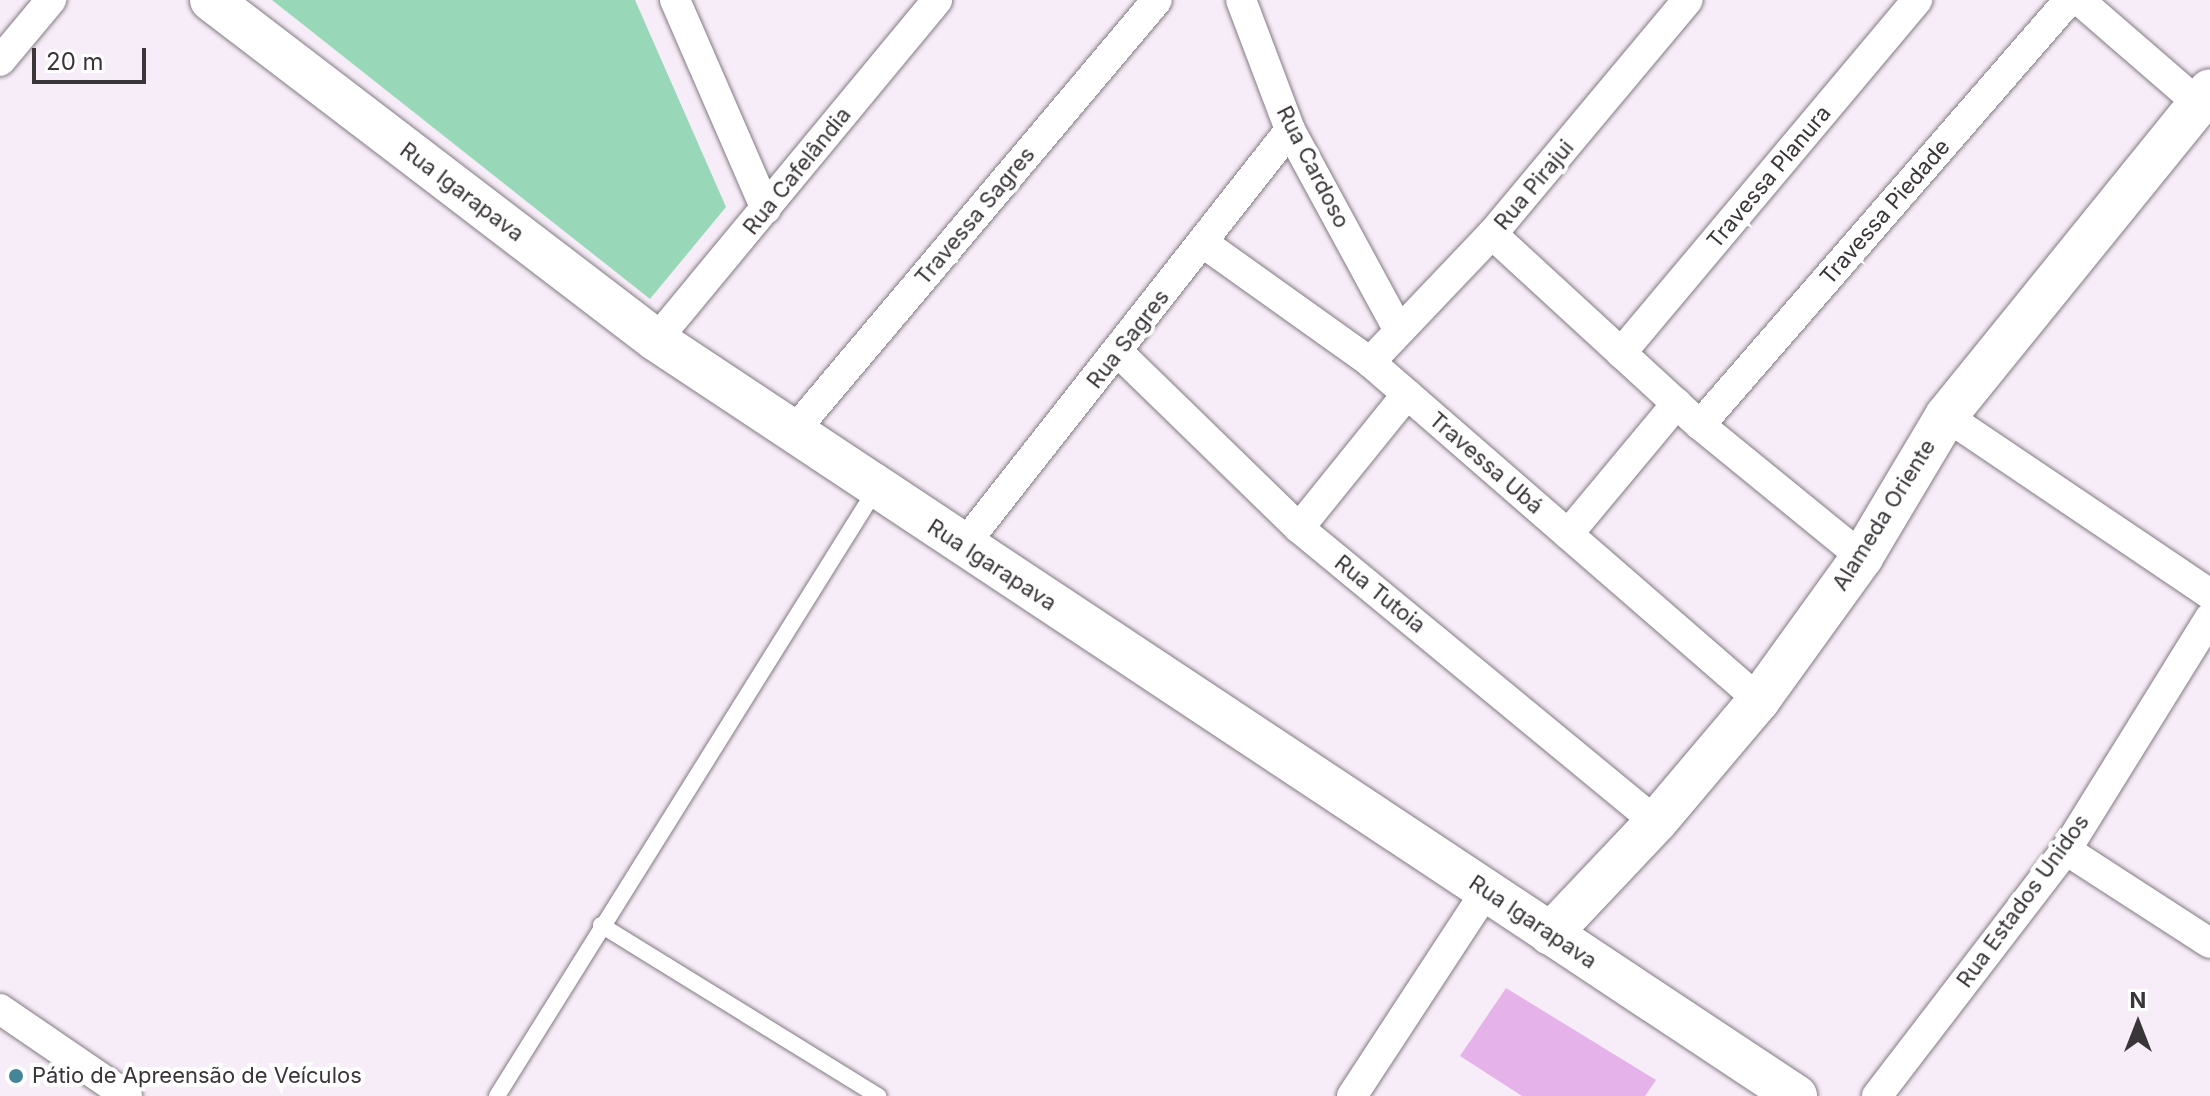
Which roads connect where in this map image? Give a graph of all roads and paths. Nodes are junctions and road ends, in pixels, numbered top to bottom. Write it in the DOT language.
graph roads {
  1 [pos="51,0"];
  2 [pos="211,0"];
  3 [pos="675,0"];
  4 [pos="937,0"];
  5 [pos="1157,0"];
  6 [pos="1241,0"];
  7 [pos="1688,0"];
  8 [pos="1917,0"];
  9 [pos="2069,0"];
  10 [pos="2079,0"];
  11 [pos="0,61"];
  12 [pos="2204,96"];
  13 [pos="1290,130"];
  14 [pos="766,209"];
  15 [pos="1492,234"];
  16 [pos="1202,242"];
  17 [pos="1398,329"];
  18 [pos="656,340"];
  19 [pos="1118,352"];
  20 [pos="1621,353"];
  21 [pos="1370,362"];
  22 [pos="1407,394"];
  23 [pos="1677,403"];
  24 [pos="1946,416"];
  25 [pos="1700,425"];
  26 [pos="794,431"];
  27 [pos="876,489"];
  28 [pos="1299,528"];
  29 [pos="1568,534"];
  30 [pos="963,546"];
  31 [pos="1862,557"];
  32 [pos="2210,594"];
  33 [pos="2210,618"];
  34 [pos="1759,700"];
  35 [pos="1656,822"];
  36 [pos="2066,850"];
  37 [pos="1486,891"];
  38 [pos="601,925"];
  39 [pos="1550,934"];
  40 [pos="2210,943"];
  41 [pos="0,1009"];
  42 [pos="127,1096"];
  43 [pos="497,1096"];
  44 [pos="878,1096"];
  45 [pos="1352,1096"];
  46 [pos="1796,1096"];
  47 [pos="1877,1096"];
  1 -- 11 [label="street"];
  2 -- 18 [label="street, Rua Igarapava"];
  3 -- 14 [label="street"];
  4 -- 14 [label="street, Rua Cafelândia"];
  5 -- 26 [label="street, Travessa Sagres"];
  6 -- 13 [label="street, Rua Cardoso"];
  7 -- 15 [label="street, Rua Pirajui"];
  8 -- 20 [label="street, Travessa Planura"];
  9 -- 25 [label="street, Travessa Piedade"];
  10 -- 12 [label="street"];
  12 -- 24 [label="street, Alameda Oriente"];
  13 -- 16 [label="street, Rua Sagres"];
  13 -- 17 [label="street, Rua Cardoso"];
  14 -- 18 [label="street, Rua Cafelândia"];
  15 -- 17 [label="street, Rua Pirajui"];
  15 -- 20 [label="street"];
  16 -- 19 [label="street, Rua Sagres"];
  16 -- 21 [label="street, Travessa Ubá"];
  17 -- 21 [label="street, Rua Pirajui"];
  18 -- 26 [label="street, Rua Igarapava"];
  19 -- 28 [label="street, Rua Tutoia"];
  19 -- 30 [label="street, Rua Sagres"];
  20 -- 23 [label="street"];
  21 -- 22 [label="street, Travessa Ubá"];
  22 -- 28 [label="street"];
  22 -- 29 [label="street, Travessa Ubá"];
  23 -- 25 [label="street"];
  23 -- 29 [label="street"];
  24 -- 31 [label="street, Alameda Oriente"];
  24 -- 32 [label="street"];
  25 -- 31 [label="street"];
  26 -- 27 [label="street, Rua Igarapava"];
  27 -- 30 [label="street, Rua Igarapava"];
  27 -- 38 [label="lane"];
  28 -- 35 [label="street, Rua Tutoia"];
  29 -- 34 [label="street, Travessa Ubá"];
  30 -- 37 [label="street, Rua Igarapava"];
  31 -- 34 [label="street, Alameda Oriente"];
  33 -- 36 [label="street, Rua Estados Unidos"];
  34 -- 35 [label="street, Alameda Oriente"];
  35 -- 39 [label="street, Alameda Oriente"];
  36 -- 40 [label="street"];
  36 -- 47 [label="street, Rua Estados Unidos"];
  37 -- 39 [label="street, Rua Igarapava"];
  37 -- 45 [label="street"];
  38 -- 43 [label="lane"];
  38 -- 44 [label="lane"];
  39 -- 46 [label="street, Rua Igarapava"];
  41 -- 42 [label="street"];
}
